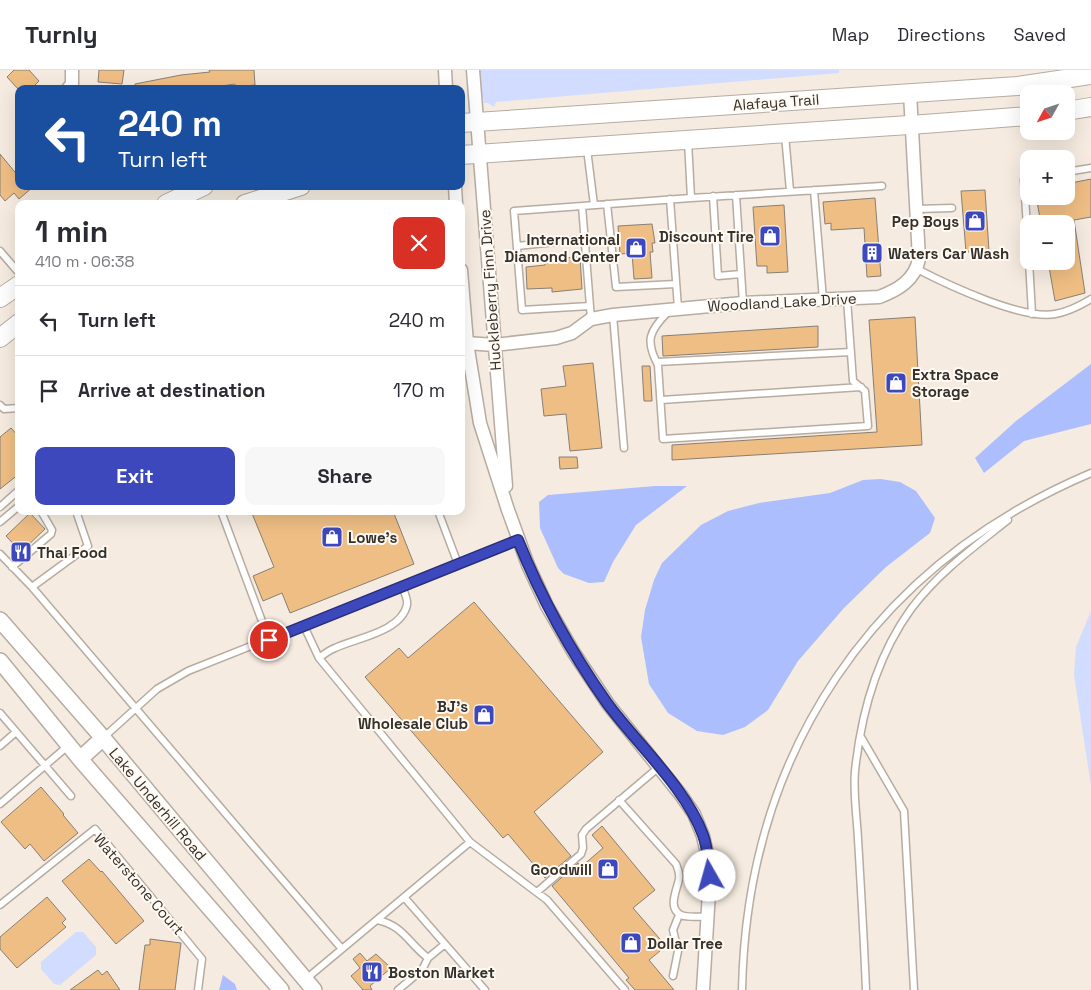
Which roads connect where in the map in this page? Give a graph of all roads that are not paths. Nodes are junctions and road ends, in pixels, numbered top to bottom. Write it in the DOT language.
graph roads {
  1 [pos="72,70"];
  2 [pos="444,70"];
  3 [pos="473,70"];
  4 [pos="1091,75"];
  5 [pos="71,85"];
  6 [pos="446,85"];
  7 [pos="910,93"];
  8 [pos="1091,107"];
  9 [pos="1075,110"];
  10 [pos="1020,117"];
  11 [pos="469,123"];
  12 [pos="911,125"];
  13 [pos="785,134"];
  14 [pos="688,140"];
  15 [pos="587,146"];
  16 [pos="480,154"];
  17 [pos="465,155"];
  18 [pos="1091,168"];
  19 [pos="1075,171"];
  20 [pos="882,186"];
  21 [pos="196,190"];
  22 [pos="289,190"];
  23 [pos="814,190"];
  24 [pos="790,191"];
  25 [pos="736,195"];
  26 [pos="713,196"];
  27 [pos="691,198"];
  28 [pos="670,199"];
  29 [pos="174,200"];
  30 [pos="257,200"];
  31 [pos="607,204"];
  32 [pos="594,205"];
  33 [pos="582,206"];
  34 [pos="952,208"];
  35 [pos="916,209"];
  36 [pos="584,239"];
  37 [pos="517,246"];
  38 [pos="0,251"];
  39 [pos="15,268"];
  40 [pos="917,269"];
  41 [pos="1030,270"];
  42 [pos="741,274"];
  43 [pos="676,284"];
  44 [pos="15,288"];
  45 [pos="0,298"];
  46 [pos="847,299"];
  47 [pos="1091,299"];
  48 [pos="823,300"];
  49 [pos="743,303"];
  50 [pos="590,306"];
  51 [pos="674,309"];
  52 [pos="1032,314"];
  53 [pos="613,315"];
  54 [pos="591,319"];
  55 [pos="15,326"];
  56 [pos="0,338"];
  57 [pos="465,344"];
  58 [pos="494,346"];
  59 [pos="465,349"];
  60 [pos="851,352"];
  61 [pos="657,362"];
  62 [pos="861,388"];
  63 [pos="661,400"];
  64 [pos="15,408"];
  65 [pos="1,409"];
  66 [pos="624,448"];
  67 [pos="1091,473"];
  68 [pos="15,494"];
  69 [pos="1027,505"];
  70 [pos="0,507"];
  71 [pos="15,509"];
  72 [pos="508,510"];
  73 [pos="43,515"];
  74 [pos="77,515"];
  75 [pos="222,515"];
  76 [pos="440,515"];
  77 [pos="0,522"];
  78 [pos="518,540"];
  79 [pos="0,554"];
  80 [pos="458,564"];
  81 [pos="12,567"];
  82 [pos="402,586"];
  83 [pos="32,587"];
  84 [pos="0,620"];
  85 [pos="304,626"];
  86 [pos="269,640"];
  87 [pos="319,658"];
  88 [pos="0,661"];
  89 [pos="136,707"];
  90 [pos="0,712"];
  91 [pos="16,732"];
  92 [pos="861,737"];
  93 [pos="103,738"];
  94 [pos="68,744"];
  95 [pos="0,746"];
  96 [pos="80,759"];
  97 [pos="45,764"];
  98 [pos="659,767"];
  99 [pos="71,796"];
  100 [pos="618,800"];
  101 [pos="0,804"];
  102 [pos="470,842"];
  103 [pos="537,892"];
  104 [pos="404,897"];
  105 [pos="0,905"];
  106 [pos="680,915"];
  107 [pos="708,917"];
  108 [pos="377,920"];
  109 [pos="445,944"];
  110 [pos="342,949"];
  111 [pos="428,958"];
  112 [pos="673,976"];
  113 [pos="310,985"];
  114 [pos="198,990"];
  115 [pos="281,990"];
  116 [pos="398,990"];
  117 [pos="485,990"];
  118 [pos="626,990"];
  119 [pos="704,990"];
  120 [pos="742,990"];
  121 [pos="866,990"];
  122 [pos="914,990"];
  1 -- 5 [label="street"];
  2 -- 6 [label="street"];
  3 -- 11 [label="street, Huckleberry Finn Drive"];
  4 -- 7 [label="main road, Alafaya Trail"];
  7 -- 11 [label="main road, Alafaya Trail"];
  7 -- 12 [label="street"];
  8 -- 9 [label="main road"];
  10 -- 12 [label="main road"];
  11 -- 16 [label="street, Huckleberry Finn Drive"];
  12 -- 13 [label="main road"];
  12 -- 35 [label="street"];
  13 -- 14 [label="main road"];
  13 -- 24 [label="lane"];
  14 -- 15 [label="main road"];
  14 -- 27 [label="lane"];
  15 -- 16 [label="main road"];
  15 -- 32 [label="lane"];
  16 -- 17 [label="main road"];
  16 -- 58 [label="street, Huckleberry Finn Drive"];
  18 -- 19 [label="lane"];
  20 -- 23 [label="lane"];
  21 -- 29 [label="main road"];
  22 -- 30 [label="main road"];
  23 -- 24 [label="lane"];
  23 -- 48 [label="lane"];
  24 -- 25 [label="lane"];
  25 -- 26 [label="lane"];
  25 -- 42 [label="lane"];
  26 -- 27 [label="lane"];
  26 -- 42 [label="lane"];
  27 -- 28 [label="lane"];
  28 -- 31 [label="lane"];
  28 -- 43 [label="lane"];
  31 -- 32 [label="lane"];
  31 -- 43 [label="lane"];
  32 -- 33 [label="lane"];
  33 -- 36 [label="lane"];
  33 -- 37 [label="lane"];
  34 -- 35 [label="lane"];
  35 -- 40 [label="street"];
  36 -- 37 [label="lane"];
  36 -- 50 [label="lane"];
  37 -- 50 [label="lane"];
  38 -- 39 [label="lane"];
  40 -- 46 [label="street, Woodland Lake Drive"];
  40 -- 52 [label="lane"];
  41 -- 52 [label="lane"];
  42 -- 49 [label="lane"];
  43 -- 51 [label="lane"];
  44 -- 45 [label="main road"];
  46 -- 48 [label="street, Woodland Lake Drive"];
  46 -- 60 [label="lane"];
  47 -- 52 [label="lane"];
  48 -- 49 [label="street, Woodland Lake Drive"];
  49 -- 51 [label="street, Woodland Lake Drive"];
  50 -- 54 [label="lane"];
  51 -- 53 [label="street, Woodland Lake Drive"];
  51 -- 61 [label="lane"];
  53 -- 54 [label="street, Woodland Lake Drive"];
  53 -- 66 [label="lane"];
  54 -- 58 [label="street, Woodland Lake Drive"];
  55 -- 56 [label="main road"];
  57 -- 58 [label="street, Woodland Lake Drive"];
  58 -- 72 [label="street, Huckleberry Finn Drive"];
  59 -- 72 [label="street, Huckleberry Finn Drive"];
  60 -- 61 [label="lane"];
  60 -- 62 [label="lane"];
  61 -- 63 [label="lane"];
  62 -- 63 [label="lane"];
  62 -- 63 [label="lane"];
  64 -- 65 [label="lane"];
  67 -- 69 [label="lane"];
  68 -- 70 [label="lane"];
  69 -- 92 [label="lane"];
  69 -- 120 [label="lane"];
  71 -- 77 [label="lane"];
  72 -- 78 [label="street, Huckleberry Finn Drive"];
  73 -- 81 [label="lane"];
  74 -- 83 [label="lane"];
  75 -- 86 [label="lane"];
  76 -- 80 [label="lane"];
  78 -- 80 [label="lane"];
  78 -- 98 [label="street, Huckleberry Finn Drive"];
  79 -- 81 [label="lane"];
  80 -- 82 [label="lane"];
  81 -- 83 [label="lane"];
  82 -- 85 [label="lane"];
  82 -- 87 [label="lane"];
  83 -- 89 [label="lane"];
  84 -- 93 [label="street, Lake Underhill Road"];
  85 -- 86 [label="lane"];
  85 -- 87 [label="lane"];
  86 -- 89 [label="lane"];
  87 -- 102 [label="lane"];
  88 -- 94 [label="street, Lake Underhill Road"];
  89 -- 93 [label="lane"];
  89 -- 110 [label="lane"];
  90 -- 91 [label="lane"];
  91 -- 95 [label="lane"];
  91 -- 97 [label="lane"];
  92 -- 121 [label="lane"];
  92 -- 122 [label="lane"];
  93 -- 96 [label="street"];
  93 -- 113 [label="street, Lake Underhill Road"];
  94 -- 96 [label="street, Lake Underhill Road"];
  94 -- 97 [label="lane"];
  96 -- 115 [label="street, Lake Underhill Road"];
  97 -- 99 [label="lane"];
  97 -- 101 [label="lane"];
  98 -- 100 [label="lane"];
  98 -- 107 [label="street, Huckleberry Finn Drive"];
  100 -- 103 [label="lane"];
  100 -- 106 [label="lane"];
  102 -- 103 [label="lane"];
  102 -- 104 [label="lane"];
  103 -- 118 [label="lane"];
  104 -- 108 [label="lane"];
  104 -- 109 [label="lane"];
  105 -- 114 [label="lane, Waterstone Court"];
  106 -- 107 [label="lane"];
  106 -- 112 [label="lane"];
  107 -- 119 [label="street, Huckleberry Finn Drive"];
  108 -- 110 [label="lane"];
  108 -- 111 [label="lane"];
  109 -- 111 [label="lane"];
  109 -- 117 [label="lane"];
  110 -- 113 [label="lane"];
  111 -- 116 [label="lane"];
}
